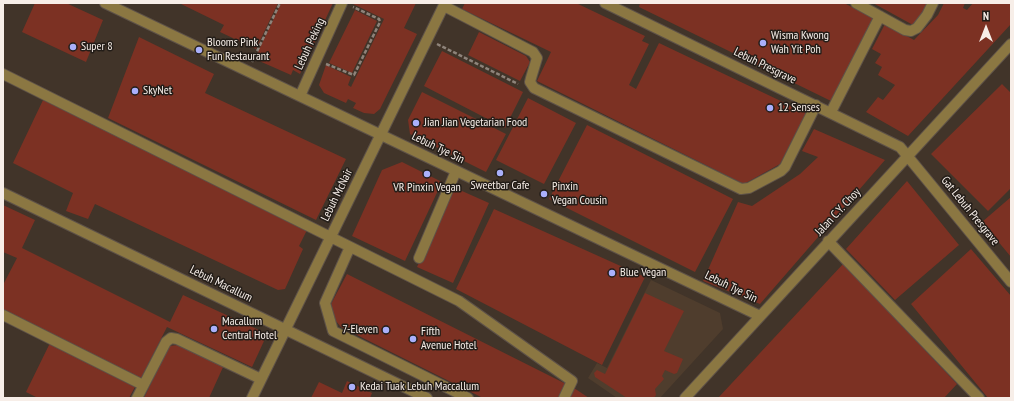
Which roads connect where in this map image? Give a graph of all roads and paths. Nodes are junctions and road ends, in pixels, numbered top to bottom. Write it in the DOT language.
graph roads {
  1 [pos="105,3"];
  2 [pos="280,3"];
  3 [pos="342,3"];
  4 [pos="605,3"];
  5 [pos="856,3"];
  6 [pos="934,3"];
  7 [pos="444,4"];
  8 [pos="352,6"];
  9 [pos="880,16"];
  10 [pos="427,39"];
  11 [pos="1011,44"];
  12 [pos="317,60"];
  13 [pos="247,71"];
  14 [pos="3,74"];
  15 [pos="532,85"];
  16 [pos="300,96"];
  17 [pos="816,105"];
  18 [pos="831,112"];
  19 [pos="381,135"];
  20 [pos="909,156"];
  21 [pos="456,171"];
  22 [pos="3,193"];
  23 [pos="331,237"];
  24 [pos="828,241"];
  25 [pos="350,246"];
  26 [pos="418,258"];
  27 [pos="1011,282"];
  28 [pos="3,315"];
  29 [pos="760,316"];
  30 [pos="286,331"];
  31 [pos="261,379"];
  32 [pos="143,385"];
  33 [pos="137,398"];
  34 [pos="252,398"];
  35 [pos="427,398"];
  36 [pos="468,398"];
  37 [pos="564,398"];
  38 [pos="685,398"];
  39 [pos="979,398"];
  1 -- 13 [label="street, Lebuh Tye Sin"];
  2 -- 13 [label="path"];
  3 -- 12 [label="street, Lebuh Peking"];
  4 -- 17 [label="street, Lebuh Presgrave"];
  5 -- 9 [label="street"];
  6 -- 9 [label="street"];
  7 -- 10 [label="street, Lebuh McNair"];
  7 -- 15 [label="street"];
  8 -- 12 [label="path"];
  9 -- 18 [label="street"];
  10 -- 15 [label="path"];
  10 -- 19 [label="street, Lebuh McNair"];
  11 -- 20 [label="street, Jalan C.Y. Choy"];
  12 -- 16 [label="street, Lebuh Peking"];
  13 -- 16 [label="street, Lebuh Tye Sin"];
  14 -- 23 [label="street"];
  15 -- 17 [label="street"];
  16 -- 19 [label="street, Lebuh Tye Sin"];
  17 -- 18 [label="street, Lebuh Presgrave"];
  18 -- 20 [label="street, Lebuh Presgrave"];
  19 -- 21 [label="street, Lebuh Tye Sin"];
  19 -- 23 [label="street, Lebuh McNair"];
  20 -- 24 [label="street, Jalan C.Y. Choy"];
  20 -- 27 [label="street, Gat Lebuh Presgrave"];
  21 -- 26 [label="street"];
  21 -- 29 [label="street, Lebuh Tye Sin"];
  22 -- 30 [label="street, Lebuh Macallum"];
  23 -- 25 [label="street"];
  23 -- 30 [label="street, Lebuh McNair"];
  24 -- 29 [label="street, Jalan C.Y. Choy"];
  24 -- 39 [label="street"];
  25 -- 36 [label="street"];
  25 -- 37 [label="street"];
  28 -- 32 [label="street"];
  29 -- 38 [label="street, Jalan C.Y. Choy"];
  30 -- 31 [label="street, Lebuh McNair"];
  30 -- 35 [label="street, Lebuh Macallum"];
  31 -- 32 [label="street"];
  31 -- 34 [label="street, Lebuh McNair"];
  32 -- 33 [label="street"];
}
